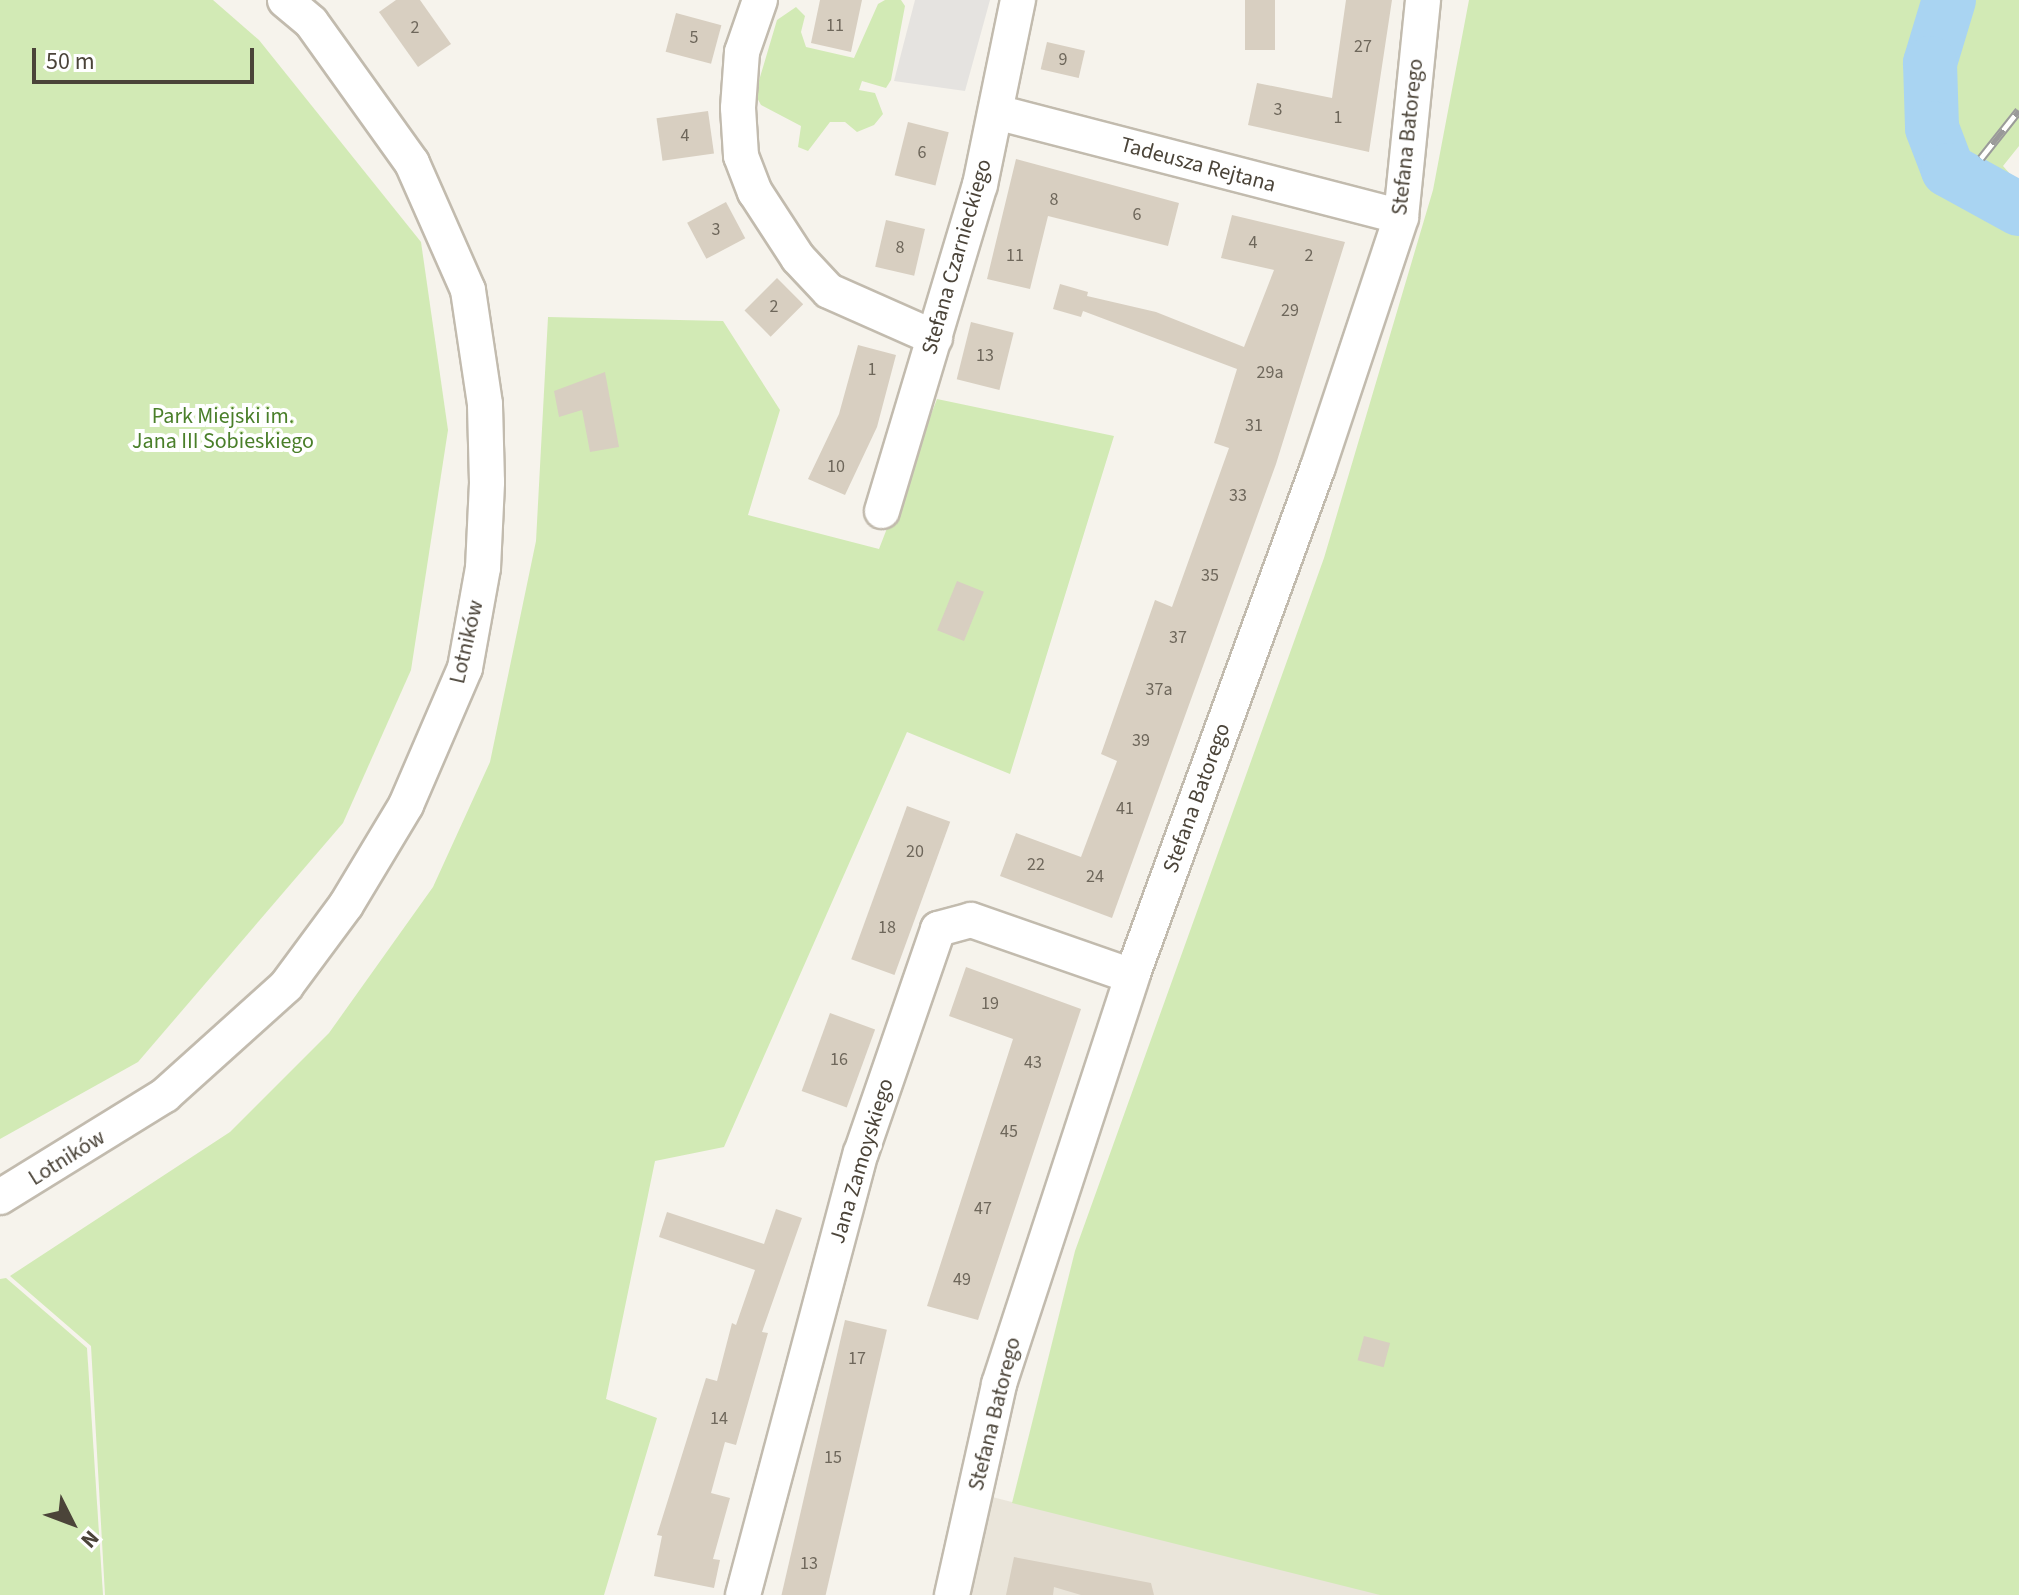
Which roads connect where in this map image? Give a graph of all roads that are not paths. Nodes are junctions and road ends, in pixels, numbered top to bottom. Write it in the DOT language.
graph roads {
  1 [pos="285,0"];
  2 [pos="760,0"];
  3 [pos="1018,0"];
  4 [pos="1423,0"];
  5 [pos="323,11"];
  6 [pos="996,112"];
  7 [pos="1401,217"];
  8 [pos="935,338"];
  9 [pos="882,511"];
  10 [pos="1132,976"];
  11 [pos="0,1197"];
  12 [pos="743,1595"];
  13 [pos="952,1595"];
  1 -- 5 [label="street, Lotników"];
  2 -- 8 [label="street"];
  3 -- 6 [label="street, Stefana Czarnieckiego"];
  4 -- 7 [label="street, Stefana Batorego"];
  5 -- 11 [label="street, Lotników"];
  6 -- 7 [label="street, Tadeusza Rejtana"];
  6 -- 8 [label="street, Stefana Czarnieckiego"];
  7 -- 10 [label="street, Stefana Batorego"];
  8 -- 9 [label="street, Stefana Czarnieckiego"];
  10 -- 12 [label="street, Jana Zamoyskiego"];
  10 -- 13 [label="street, Stefana Batorego"];
}
